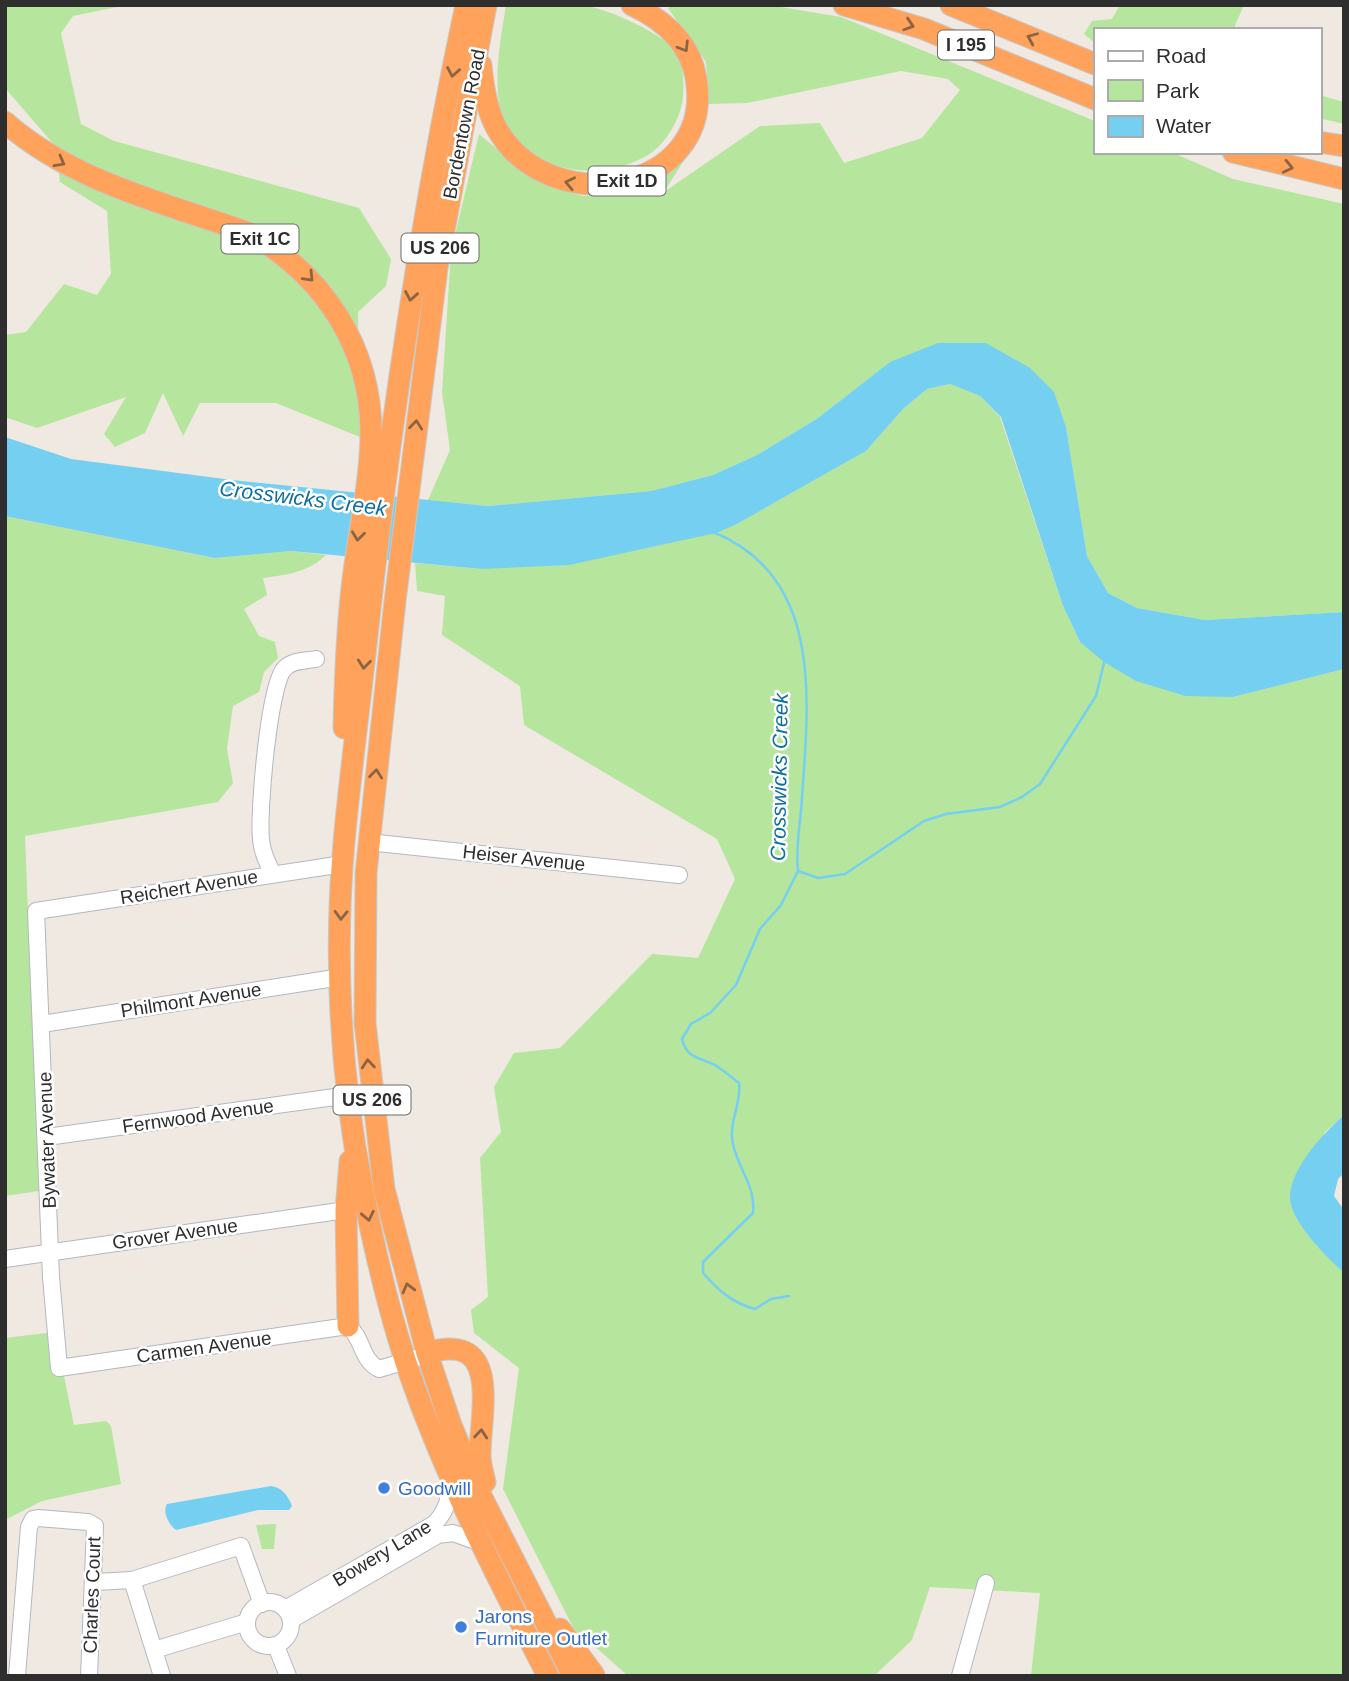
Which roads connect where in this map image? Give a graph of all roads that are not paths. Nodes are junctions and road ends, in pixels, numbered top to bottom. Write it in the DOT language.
graph roads {
  1 [pos="466,5"];
  2 [pos="632,5"];
  3 [pos="844,5"];
  4 [pos="951,5"];
  5 [pos="486,6"];
  6 [pos="479,45"];
  7 [pos="1094,64"];
  8 [pos="1094,99"];
  9 [pos="5,122"];
  10 [pos="1321,142"];
  11 [pos="1344,146"];
  12 [pos="1241,154"];
  13 [pos="1344,179"];
  14 [pos="361,594"];
  15 [pos="316,659"];
  16 [pos="368,842"];
  17 [pos="343,854"];
  18 [pos="273,874"];
  19 [pos="679,875"];
  20 [pos="36,911"];
  21 [pos="341,977"];
  22 [pos="42,1024"];
  23 [pos="349,1095"];
  24 [pos="353,1124"];
  25 [pos="47,1138"];
  26 [pos="346,1210"];
  27 [pos="51,1252"];
  28 [pos="5,1259"];
  29 [pos="348,1326"];
  30 [pos="427,1353"];
  31 [pos="407,1363"];
  32 [pos="59,1368"];
  33 [pos="451,1477"];
  34 [pos="495,1525"];
  35 [pos="481,1543"];
  36 [pos="521,1575"];
  37 [pos="132,1580"];
  38 [pos="95,1582"];
  39 [pos="986,1583"];
  40 [pos="262,1604"];
  41 [pos="288,1614"];
  42 [pos="247,1622"];
  43 [pos="276,1646"];
  44 [pos="154,1650"];
  45 [pos="17,1676"];
  46 [pos="89,1676"];
  47 [pos="162,1676"];
  48 [pos="288,1676"];
  49 [pos="548,1676"];
  50 [pos="573,1676"];
  51 [pos="595,1676"];
  52 [pos="960,1676"];
  1 -- 14 [label="highway, Bordentown Road / US 206, one-way"];
  2 -- 6 [label="highway, Exit 1D, one-way"];
  3 -- 8 [label="highway, I 195, one-way"];
  7 -- 4 [label="highway, I 195, one-way"];
  5 -- 6 [label="highway, Bordentown Road / US 206"];
  16 -- 6 [label="highway, Bordentown Road / US 206, one-way"];
  9 -- 14 [label="highway, Exit 1C, one-way"];
  10 -- 11 [label="highway"];
  12 -- 13 [label="highway, one-way"];
  14 -- 17 [label="highway, US 206, one-way"];
  15 -- 18 [label="street"];
  16 -- 19 [label="street, Heiser Avenue"];
  30 -- 16 [label="highway, US 206, one-way"];
  17 -- 18 [label="street, Reichert Avenue"];
  17 -- 21 [label="highway, US 206, one-way"];
  18 -- 20 [label="street, Reichert Avenue"];
  20 -- 22 [label="street, Bywater Avenue"];
  21 -- 22 [label="street, Philmont Avenue"];
  21 -- 23 [label="highway, US 206"];
  22 -- 25 [label="street, Bywater Avenue"];
  23 -- 24 [label="highway, US 206"];
  23 -- 25 [label="street, Fernwood Avenue"];
  24 -- 26 [label="highway"];
  24 -- 31 [label="highway, US 206, one-way"];
  25 -- 27 [label="street, Bywater Avenue"];
  26 -- 27 [label="street, Grover Avenue"];
  26 -- 29 [label="highway"];
  27 -- 28 [label="street, Grover Avenue"];
  27 -- 32 [label="street, Bywater Avenue"];
  29 -- 31 [label="street"];
  29 -- 32 [label="street, Carmen Avenue"];
  30 -- 31 [label="street"];
  30 -- 34 [label="highway, US 206"];
  34 -- 30 [label="highway, one-way"];
  31 -- 33 [label="highway, US 206"];
  33 -- 35 [label="highway, US 206"];
  33 -- 41 [label="street, Bowery Lane"];
  34 -- 36 [label="highway, US 206"];
  35 -- 41 [label="street, Bowery Lane"];
  35 -- 49 [label="highway, US 206"];
  36 -- 50 [label="highway, US 206"];
  36 -- 51 [label="highway"];
  37 -- 38 [label="street"];
  37 -- 40 [label="street"];
  37 -- 44 [label="street"];
  38 -- 45 [label="street, Charles Court"];
  38 -- 46 [label="street, Charles Court"];
  39 -- 52 [label="street"];
  40 -- 41 [label="street"];
  40 -- 42 [label="street"];
  41 -- 43 [label="street"];
  42 -- 43 [label="street"];
  42 -- 44 [label="street"];
  43 -- 48 [label="street"];
  44 -- 47 [label="street"];
}
